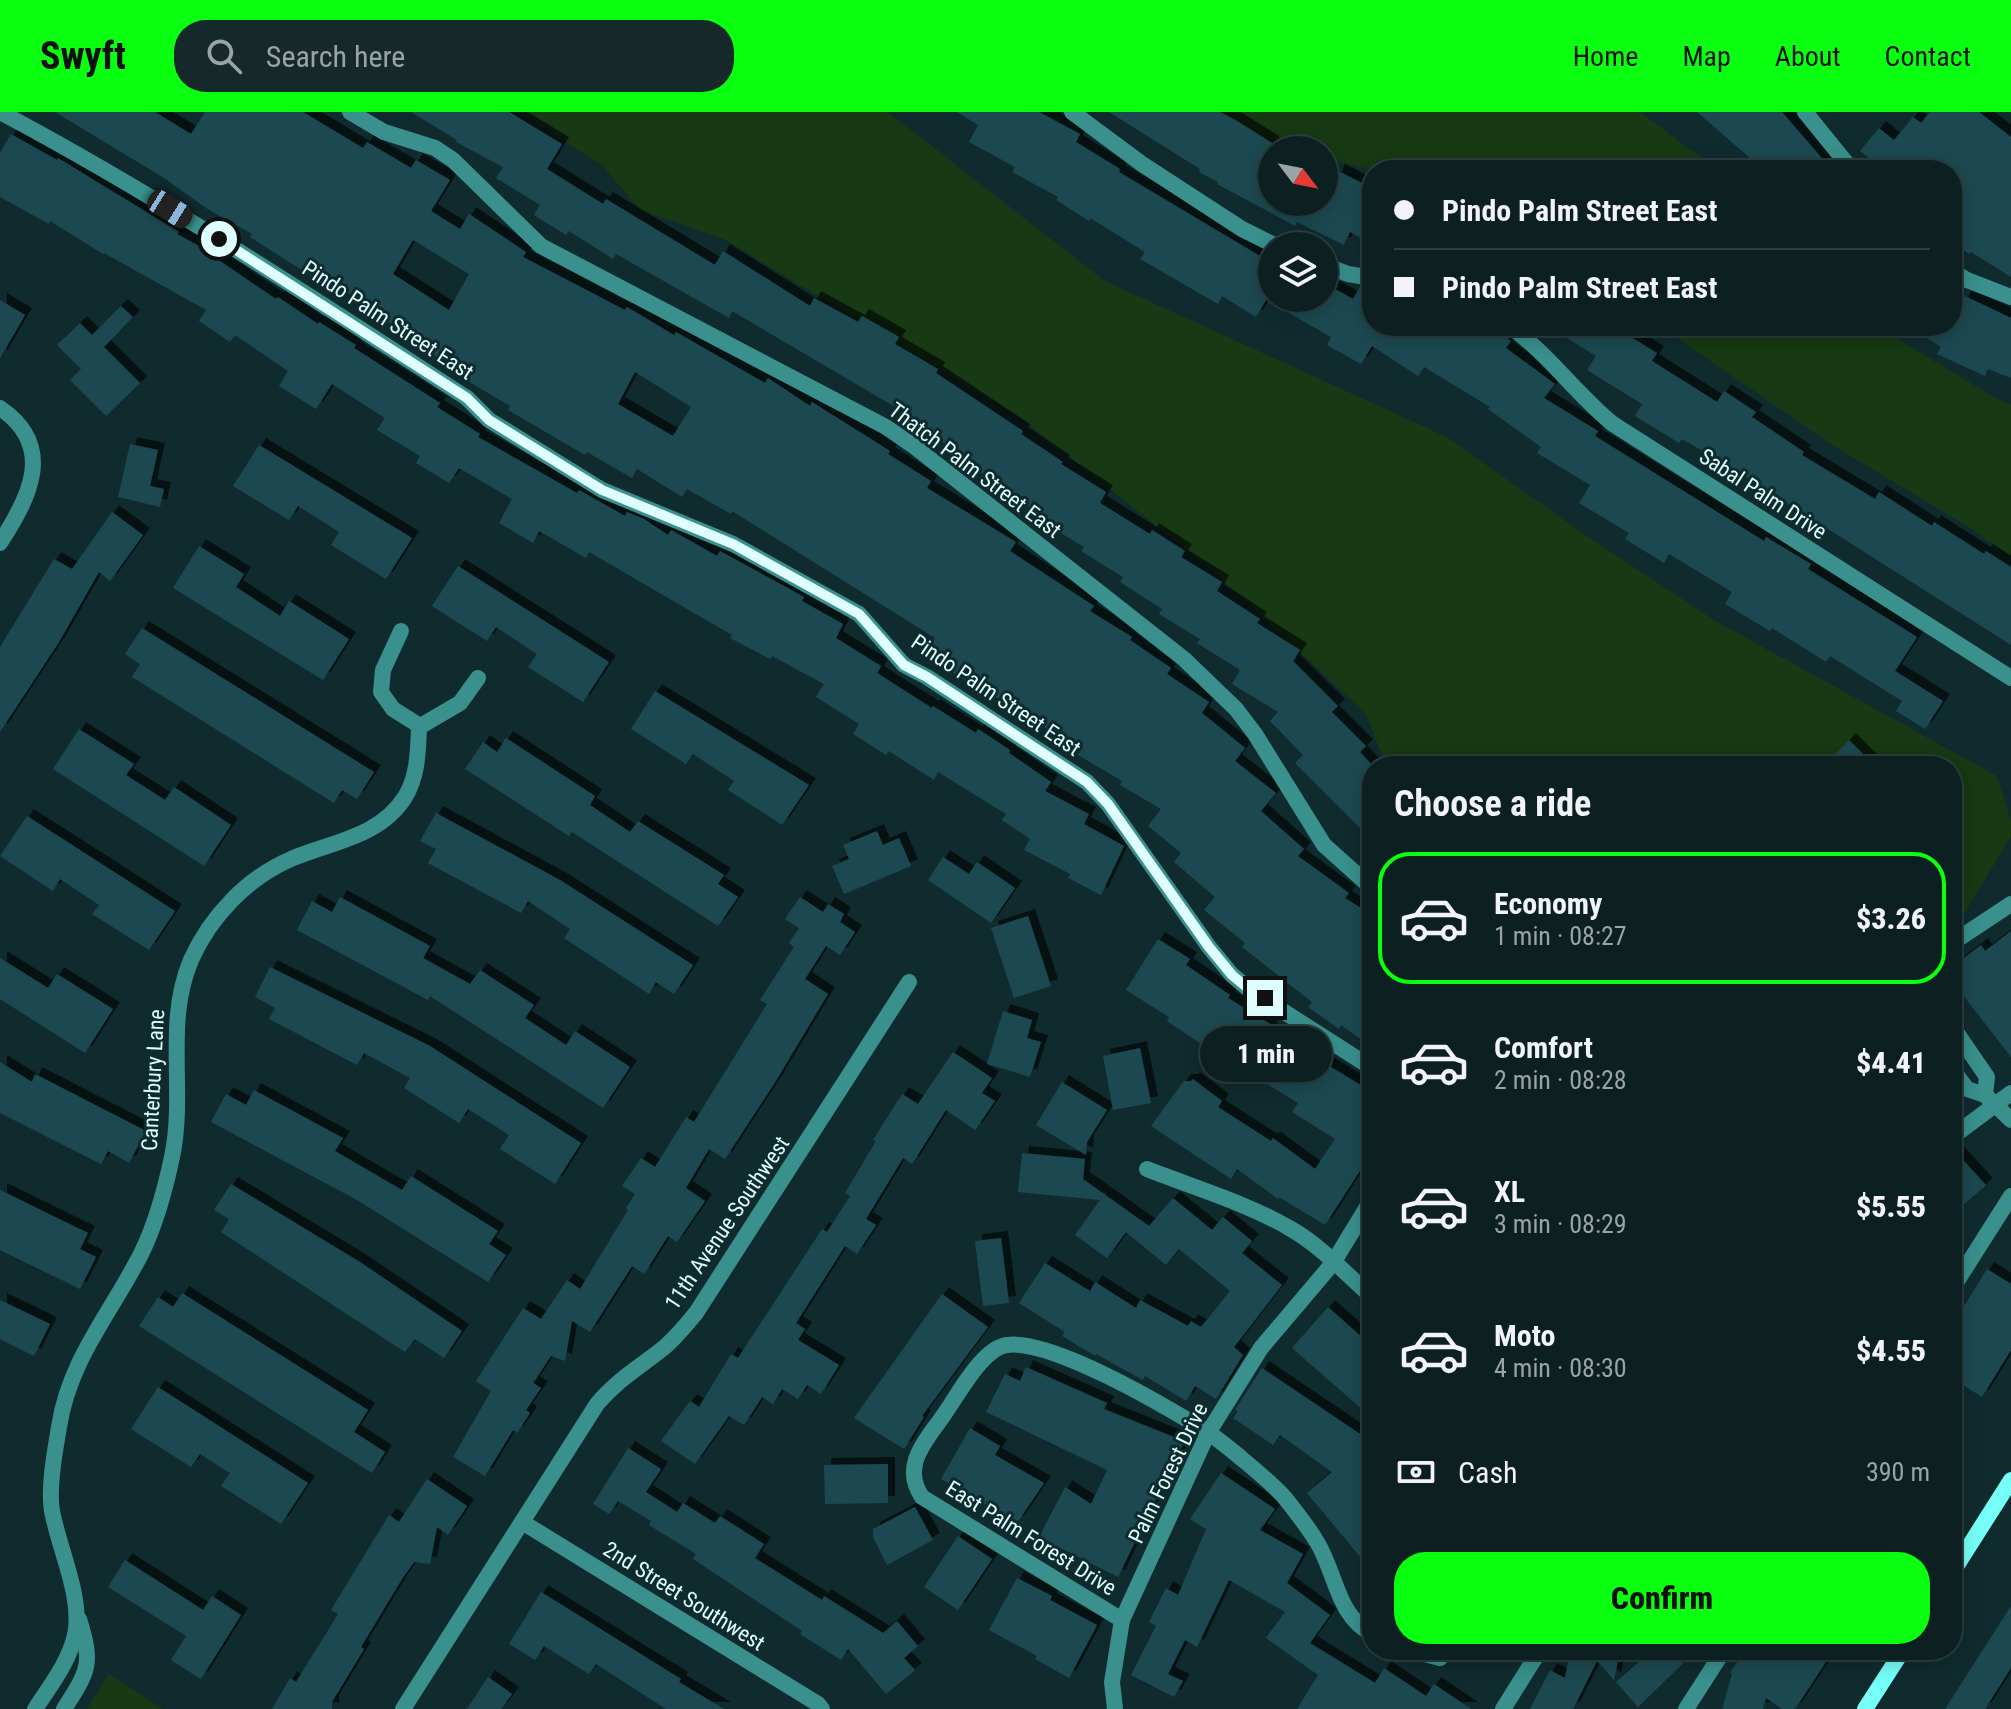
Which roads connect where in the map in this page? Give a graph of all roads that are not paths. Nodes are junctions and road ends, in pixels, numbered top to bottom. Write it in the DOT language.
graph roads {
  1 [pos="0,112"];
  2 [pos="350,112"];
  3 [pos="1072,112"];
  4 [pos="1805,112"];
  5 [pos="1844,160"];
  6 [pos="1258,237"];
  7 [pos="1338,270"];
  8 [pos="1362,276"];
  9 [pos="1962,277"];
  10 [pos="2011,297"];
  11 [pos="1523,336"];
  12 [pos="0,408"];
  13 [pos="0,543"];
  14 [pos="401,631"];
  15 [pos="478,678"];
  16 [pos="2011,678"];
  17 [pos="420,726"];
  18 [pos="1362,879"];
  19 [pos="2011,904"];
  20 [pos="1962,936"];
  21 [pos="909,982"];
  22 [pos="1962,1041"];
  23 [pos="1362,1062"];
  24 [pos="1962,1082"];
  25 [pos="2011,1093"];
  26 [pos="1989,1100"];
  27 [pos="2011,1120"];
  28 [pos="1962,1127"];
  29 [pos="1147,1169"];
  30 [pos="2011,1196"];
  31 [pos="1362,1215"];
  32 [pos="1333,1263"];
  33 [pos="1962,1273"];
  34 [pos="1362,1288"];
  35 [pos="1208,1433"];
  36 [pos="2011,1480"];
  37 [pos="522,1522"];
  38 [pos="1962,1557"];
  39 [pos="77,1613"];
  40 [pos="1122,1620"];
  41 [pos="1362,1629"];
  42 [pos="1534,1660"];
  43 [pos="1718,1660"];
  44 [pos="1897,1660"];
  45 [pos="35,1709"];
  46 [pos="64,1709"];
  47 [pos="403,1709"];
  48 [pos="822,1709"];
  49 [pos="1115,1709"];
  50 [pos="1503,1709"];
  51 [pos="1686,1709"];
  52 [pos="1865,1709"];
  1 -- 23 [label="street, Pindo Palm Street East"];
  2 -- 18 [label="street, Thatch Palm Street East"];
  3 -- 6 [label="street"];
  4 -- 5 [label="street"];
  7 -- 8 [label="street"];
  9 -- 10 [label="street"];
  11 -- 16 [label="street, Sabal Palm Drive"];
  12 -- 13 [label="street"];
  14 -- 17 [label="street"];
  15 -- 17 [label="street"];
  17 -- 39 [label="street, Canterbury Lane"];
  19 -- 20 [label="street"];
  21 -- 37 [label="street, 11th Avenue Southwest"];
  22 -- 26 [label="street"];
  24 -- 26 [label="street"];
  25 -- 26 [label="street"];
  26 -- 27 [label="street"];
  26 -- 28 [label="street"];
  29 -- 32 [label="street"];
  30 -- 33 [label="street"];
  31 -- 32 [label="street, Palm Forest Drive"];
  32 -- 34 [label="street"];
  32 -- 35 [label="street, Palm Forest Drive"];
  35 -- 40 [label="street, Palm Forest Drive"];
  35 -- 40 [label="street, East Palm Forest Drive"];
  35 -- 41 [label="street, East Palm Forest Drive"];
  36 -- 38 [label="street"];
  37 -- 47 [label="street, 11th Avenue Southwest"];
  37 -- 48 [label="street, 2nd Street Southwest"];
  39 -- 45 [label="street, Canterbury Lane"];
  39 -- 46 [label="street"];
  40 -- 49 [label="street, Palm Forest Drive"];
  42 -- 50 [label="street"];
  43 -- 51 [label="street"];
  44 -- 52 [label="street"];
}
